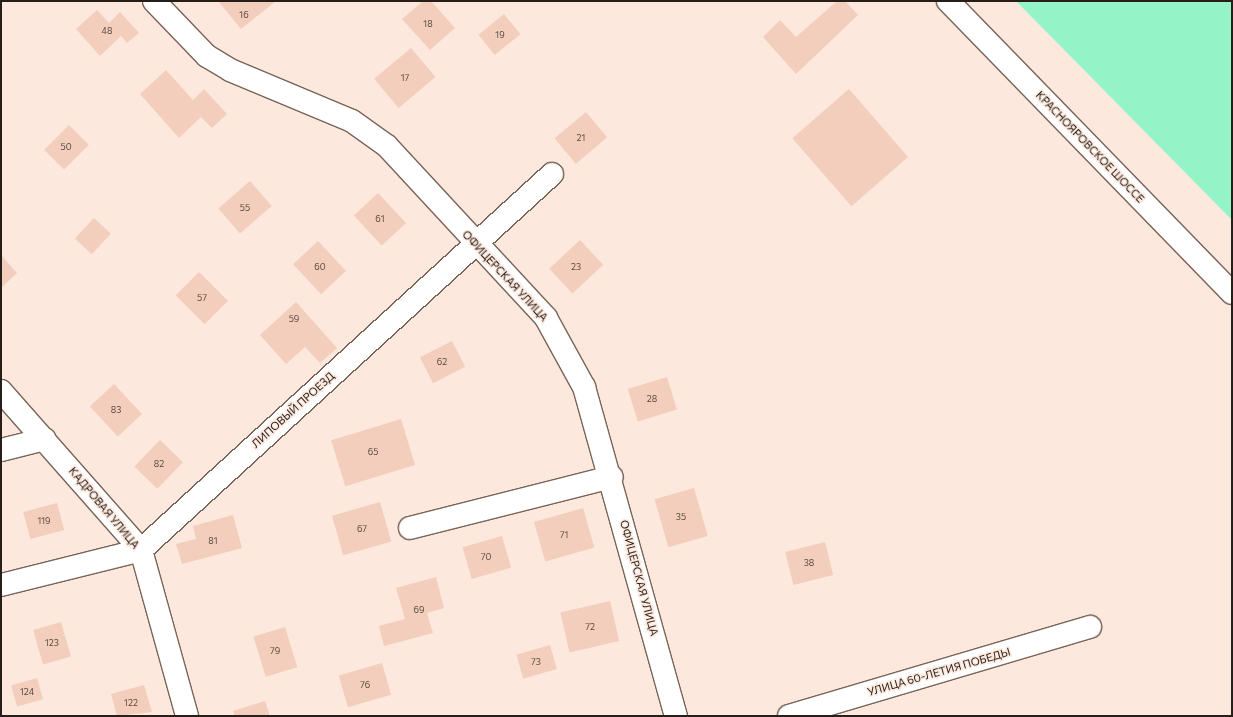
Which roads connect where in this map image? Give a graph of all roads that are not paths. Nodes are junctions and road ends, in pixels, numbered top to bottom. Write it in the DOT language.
graph roads {
  1 [pos="154,1"];
  2 [pos="948,1"];
  3 [pos="552,174"];
  4 [pos="475,244"];
  5 [pos="1232,293"];
  6 [pos="1,391"];
  7 [pos="45,439"];
  8 [pos="1,450"];
  9 [pos="612,477"];
  10 [pos="410,528"];
  11 [pos="141,550"];
  12 [pos="1,585"];
  13 [pos="1090,627"];
  14 [pos="188,716"];
  15 [pos="676,716"];
  16 [pos="789,716"];
  1 -- 4 [label="street, ОФИЦЕРСКАЯ УЛИЦА"];
  2 -- 5 [label="street, КРАСНОЯРОВСКОЕ ШОССЕ"];
  3 -- 4 [label="street, ЛИПОВЫЙ ПРОЕЗД"];
  4 -- 9 [label="street, ОФИЦЕРСКАЯ УЛИЦА"];
  4 -- 11 [label="street, ЛИПОВЫЙ ПРОЕЗД"];
  6 -- 7 [label="street, КАДРОВАЯ УЛИЦА"];
  7 -- 8 [label="street"];
  7 -- 11 [label="street, КАДРОВАЯ УЛИЦА"];
  9 -- 10 [label="street"];
  9 -- 15 [label="street, ОФИЦЕРСКАЯ УЛИЦА"];
  11 -- 12 [label="street, ЛИПОВЫЙ ПРОЕЗД"];
  11 -- 14 [label="street, КАДРОВАЯ УЛИЦА"];
  13 -- 16 [label="street, УЛИЦА 60-ЛЕТИЯ ПОБЕДЫ"];
}
